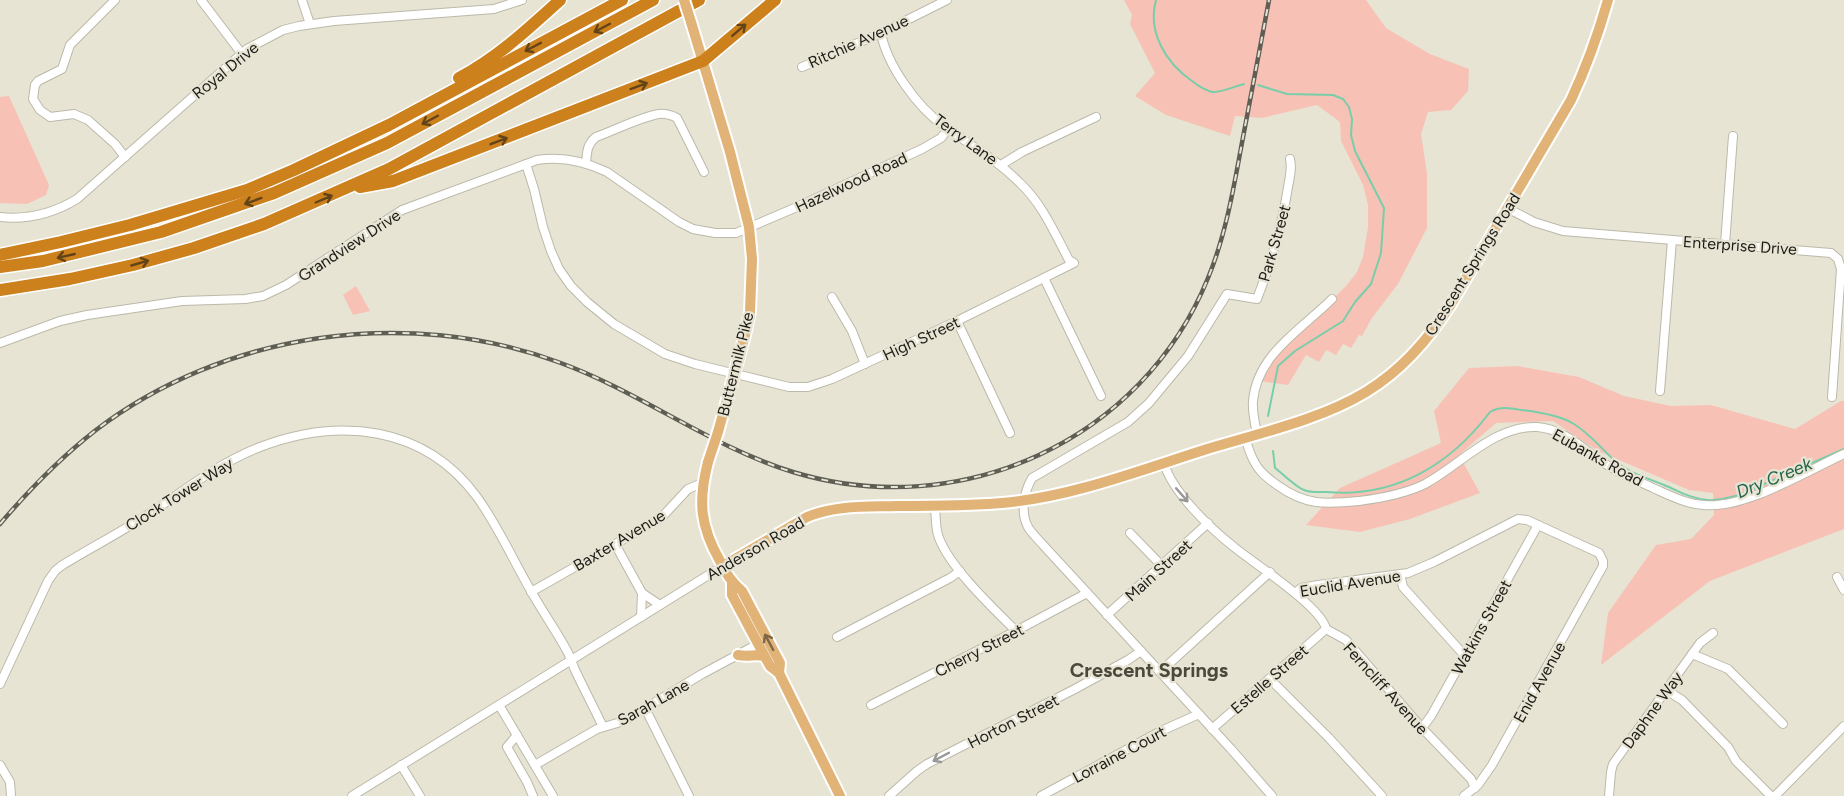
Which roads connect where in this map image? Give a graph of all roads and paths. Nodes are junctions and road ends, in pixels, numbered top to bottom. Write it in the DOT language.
graph roads {
  1 [pos="115,0"];
  2 [pos="201,0"];
  3 [pos="302,0"];
  4 [pos="522,0"];
  5 [pos="560,0"];
  6 [pos="622,0"];
  7 [pos="653,0"];
  8 [pos="684,0"];
  9 [pos="699,0"];
  10 [pos="775,0"];
  11 [pos="947,0"];
  12 [pos="1608,0"];
  13 [pos="310,24"];
  14 [pos="881,33"];
  15 [pos="242,54"];
  16 [pos="703,62"];
  17 [pos="802,67"];
  18 [pos="1096,117"];
  19 [pos="948,129"];
  20 [pos="1733,136"];
  21 [pos="125,157"];
  22 [pos="1290,159"];
  23 [pos="586,163"];
  24 [pos="525,164"];
  25 [pos="1001,165"];
  26 [pos="704,172"];
  27 [pos="344,190"];
  28 [pos="221,197"];
  29 [pos="1507,208"];
  30 [pos="0,217"];
  31 [pos="748,227"];
  32 [pos="1672,240"];
  33 [pos="1059,241"];
  34 [pos="1725,244"];
  35 [pos="0,255"];
  36 [pos="0,267"];
  37 [pos="1044,278"];
  38 [pos="0,290"];
  39 [pos="832,297"];
  40 [pos="1332,299"];
  41 [pos="957,321"];
  42 [pos="0,343"];
  43 [pos="865,364"];
  44 [pos="735,373"];
  45 [pos="1660,391"];
  46 [pos="1101,396"];
  47 [pos="1832,397"];
  48 [pos="1010,433"];
  49 [pos="1257,434"];
  50 [pos="1245,438"];
  51 [pos="1844,454"];
  52 [pos="1164,463"];
  53 [pos="702,483"];
  54 [pos="1025,500"];
  55 [pos="935,506"];
  56 [pos="1208,523"];
  57 [pos="1538,525"];
  58 [pos="1130,533"];
  59 [pos="615,544"];
  60 [pos="1604,561"];
  61 [pos="1162,566"];
  62 [pos="723,567"];
  63 [pos="960,571"];
  64 [pos="1270,573"];
  65 [pos="1400,574"];
  66 [pos="1837,577"];
  67 [pos="732,583"];
  68 [pos="1844,590"];
  69 [pos="531,592"];
  70 [pos="642,593"];
  71 [pos="1087,593"];
  72 [pos="1295,593"];
  73 [pos="660,604"];
  74 [pos="1107,615"];
  75 [pos="641,617"];
  76 [pos="1326,629"];
  77 [pos="1016,632"];
  78 [pos="1713,633"];
  79 [pos="837,637"];
  80 [pos="758,644"];
  81 [pos="1141,651"];
  82 [pos="1692,654"];
  83 [pos="738,655"];
  84 [pos="765,656"];
  85 [pos="1465,656"];
  86 [pos="572,660"];
  87 [pos="1161,672"];
  88 [pos="779,673"];
  89 [pos="1270,680"];
  90 [pos="0,684"];
  91 [pos="1666,690"];
  92 [pos="499,705"];
  93 [pos="871,705"];
  94 [pos="645,708"];
  95 [pos="1199,714"];
  96 [pos="1783,724"];
  97 [pos="1844,726"];
  98 [pos="603,727"];
  99 [pos="1422,728"];
  100 [pos="1212,729"];
  101 [pos="517,735"];
  102 [pos="0,765"];
  103 [pos="401,765"];
  104 [pos="535,765"];
  105 [pos="1475,788"];
  106 [pos="11,796"];
  107 [pos="352,796"];
  108 [pos="420,796"];
  109 [pos="533,796"];
  110 [pos="553,796"];
  111 [pos="689,796"];
  112 [pos="840,796"];
  113 [pos="889,796"];
  114 [pos="1041,796"];
  115 [pos="1272,796"];
  116 [pos="1382,796"];
  117 [pos="1464,796"];
  118 [pos="1609,796"];
  119 [pos="1773,796"];
  1 -- 21 [label="street"];
  2 -- 15 [label="street"];
  3 -- 13 [label="street"];
  4 -- 13 [label="street, Royal Drive"];
  5 -- 28 [label="highway"];
  6 -- 28 [label="highway, one-way"];
  7 -- 36 [label="highway, one-way"];
  8 -- 16 [label="main road, Buttermilk Pike, bridge"];
  9 -- 27 [label="highway"];
  16 -- 10 [label="highway, one-way"];
  11 -- 14 [label="street, Ritchie Avenue"];
  12 -- 29 [label="main road, Crescent Springs Road"];
  13 -- 15 [label="street, Royal Drive"];
  14 -- 17 [label="street, Ritchie Avenue"];
  14 -- 19 [label="street, Terry Lane"];
  15 -- 21 [label="street, Royal Drive"];
  27 -- 16 [label="highway, one-way"];
  16 -- 31 [label="main road, Buttermilk Pike"];
  18 -- 25 [label="street"];
  19 -- 25 [label="street, Terry Lane"];
  19 -- 31 [label="street, Hazelwood Road"];
  20 -- 34 [label="street"];
  21 -- 30 [label="street, Royal Drive"];
  22 -- 54 [label="street, Park Street"];
  23 -- 24 [label="street, Grandview Drive"];
  23 -- 26 [label="street"];
  23 -- 31 [label="street, Grandview Drive"];
  24 -- 42 [label="street, Grandview Drive"];
  24 -- 44 [label="street, High Street"];
  25 -- 33 [label="street, Terry Lane"];
  38 -- 27 [label="highway, one-way"];
  28 -- 35 [label="highway"];
  29 -- 32 [label="street, Enterprise Drive"];
  29 -- 49 [label="main road, Crescent Springs Road"];
  31 -- 44 [label="main road, Buttermilk Pike"];
  32 -- 34 [label="street, Enterprise Drive"];
  32 -- 45 [label="street"];
  33 -- 37 [label="street, High Street"];
  34 -- 47 [label="street, Enterprise Drive"];
  37 -- 41 [label="street, High Street"];
  37 -- 46 [label="street"];
  39 -- 43 [label="street"];
  40 -- 49 [label="street"];
  41 -- 43 [label="street, High Street"];
  41 -- 48 [label="street"];
  43 -- 44 [label="street, High Street"];
  44 -- 53 [label="main road, Buttermilk Pike, bridge"];
  49 -- 50 [label="main road, Crescent Springs Road"];
  50 -- 51 [label="street, Eubanks Road"];
  50 -- 52 [label="main road, Anderson Road"];
  52 -- 54 [label="main road, Anderson Road"];
  52 -- 56 [label="street, Euclid Avenue, one-way"];
  53 -- 59 [label="street, Baxter Avenue"];
  53 -- 62 [label="main road, Buttermilk Pike"];
  54 -- 55 [label="main road, Anderson Road"];
  54 -- 71 [label="street"];
  55 -- 62 [label="main road, Anderson Road"];
  55 -- 63 [label="street"];
  56 -- 61 [label="street, Main Street"];
  56 -- 64 [label="street, Euclid Avenue"];
  57 -- 60 [label="street, Euclid Avenue"];
  57 -- 65 [label="street, Euclid Avenue"];
  57 -- 85 [label="street, Watkins Street"];
  58 -- 61 [label="street"];
  59 -- 69 [label="street, Baxter Avenue"];
  59 -- 70 [label="street"];
  60 -- 105 [label="street, Enid Avenue"];
  61 -- 74 [label="street, Main Street"];
  62 -- 67 [label="main road, Buttermilk Pike"];
  62 -- 73 [label="street, Anderson Road"];
  63 -- 77 [label="street"];
  63 -- 79 [label="street"];
  64 -- 72 [label="street, Euclid Avenue"];
  64 -- 87 [label="street"];
  65 -- 72 [label="street, Euclid Avenue"];
  65 -- 85 [label="street"];
  66 -- 68 [label="street"];
  67 -- 80 [label="main road, Buttermilk Pike"];
  88 -- 67 [label="main road, Buttermilk Pike, one-way"];
  69 -- 86 [label="street, Clock Tower Way"];
  69 -- 90 [label="street, Clock Tower Way"];
  70 -- 73 [label="street"];
  70 -- 75 [label="street"];
  71 -- 74 [label="street"];
  71 -- 77 [label="street, Cherry Street"];
  72 -- 76 [label="street, Ferncliff Avenue"];
  73 -- 75 [label="street, Anderson Road"];
  74 -- 81 [label="street"];
  75 -- 86 [label="street, Anderson Road"];
  76 -- 89 [label="street, Estelle Street"];
  76 -- 99 [label="street, Ferncliff Avenue"];
  77 -- 93 [label="street, Cherry Street"];
  78 -- 82 [label="street, Daphne Way"];
  80 -- 83 [label="street, Sarah Lane"];
  80 -- 84 [label="main road, Buttermilk Pike"];
  81 -- 87 [label="street"];
  81 -- 113 [label="street, Horton Street, one-way"];
  82 -- 91 [label="street, Daphne Way"];
  82 -- 96 [label="street"];
  83 -- 84 [label="main road"];
  83 -- 94 [label="street, Sarah Lane"];
  84 -- 88 [label="main road, Buttermilk Pike"];
  85 -- 99 [label="street, Watkins Street"];
  86 -- 92 [label="street, Anderson Road"];
  86 -- 98 [label="street, Clock Tower Way"];
  87 -- 95 [label="street"];
  88 -- 112 [label="main road, Buttermilk Pike"];
  89 -- 100 [label="street, Estelle Street"];
  89 -- 116 [label="street"];
  91 -- 118 [label="street, Daphne Way"];
  91 -- 119 [label="street"];
  92 -- 101 [label="street"];
  92 -- 103 [label="street, Anderson Road"];
  94 -- 98 [label="street, Sarah Lane"];
  94 -- 111 [label="street"];
  95 -- 100 [label="street"];
  95 -- 114 [label="street, Lorraine Court"];
  97 -- 119 [label="street"];
  98 -- 104 [label="street, Sarah Lane"];
  99 -- 105 [label="street, Ferncliff Avenue"];
  100 -- 115 [label="street"];
  101 -- 104 [label="street"];
  101 -- 109 [label="street"];
  102 -- 106 [label="street"];
  103 -- 107 [label="street, Anderson Road"];
  103 -- 108 [label="street"];
  104 -- 110 [label="street"];
  105 -- 117 [label="street, Enid Avenue"];
}
